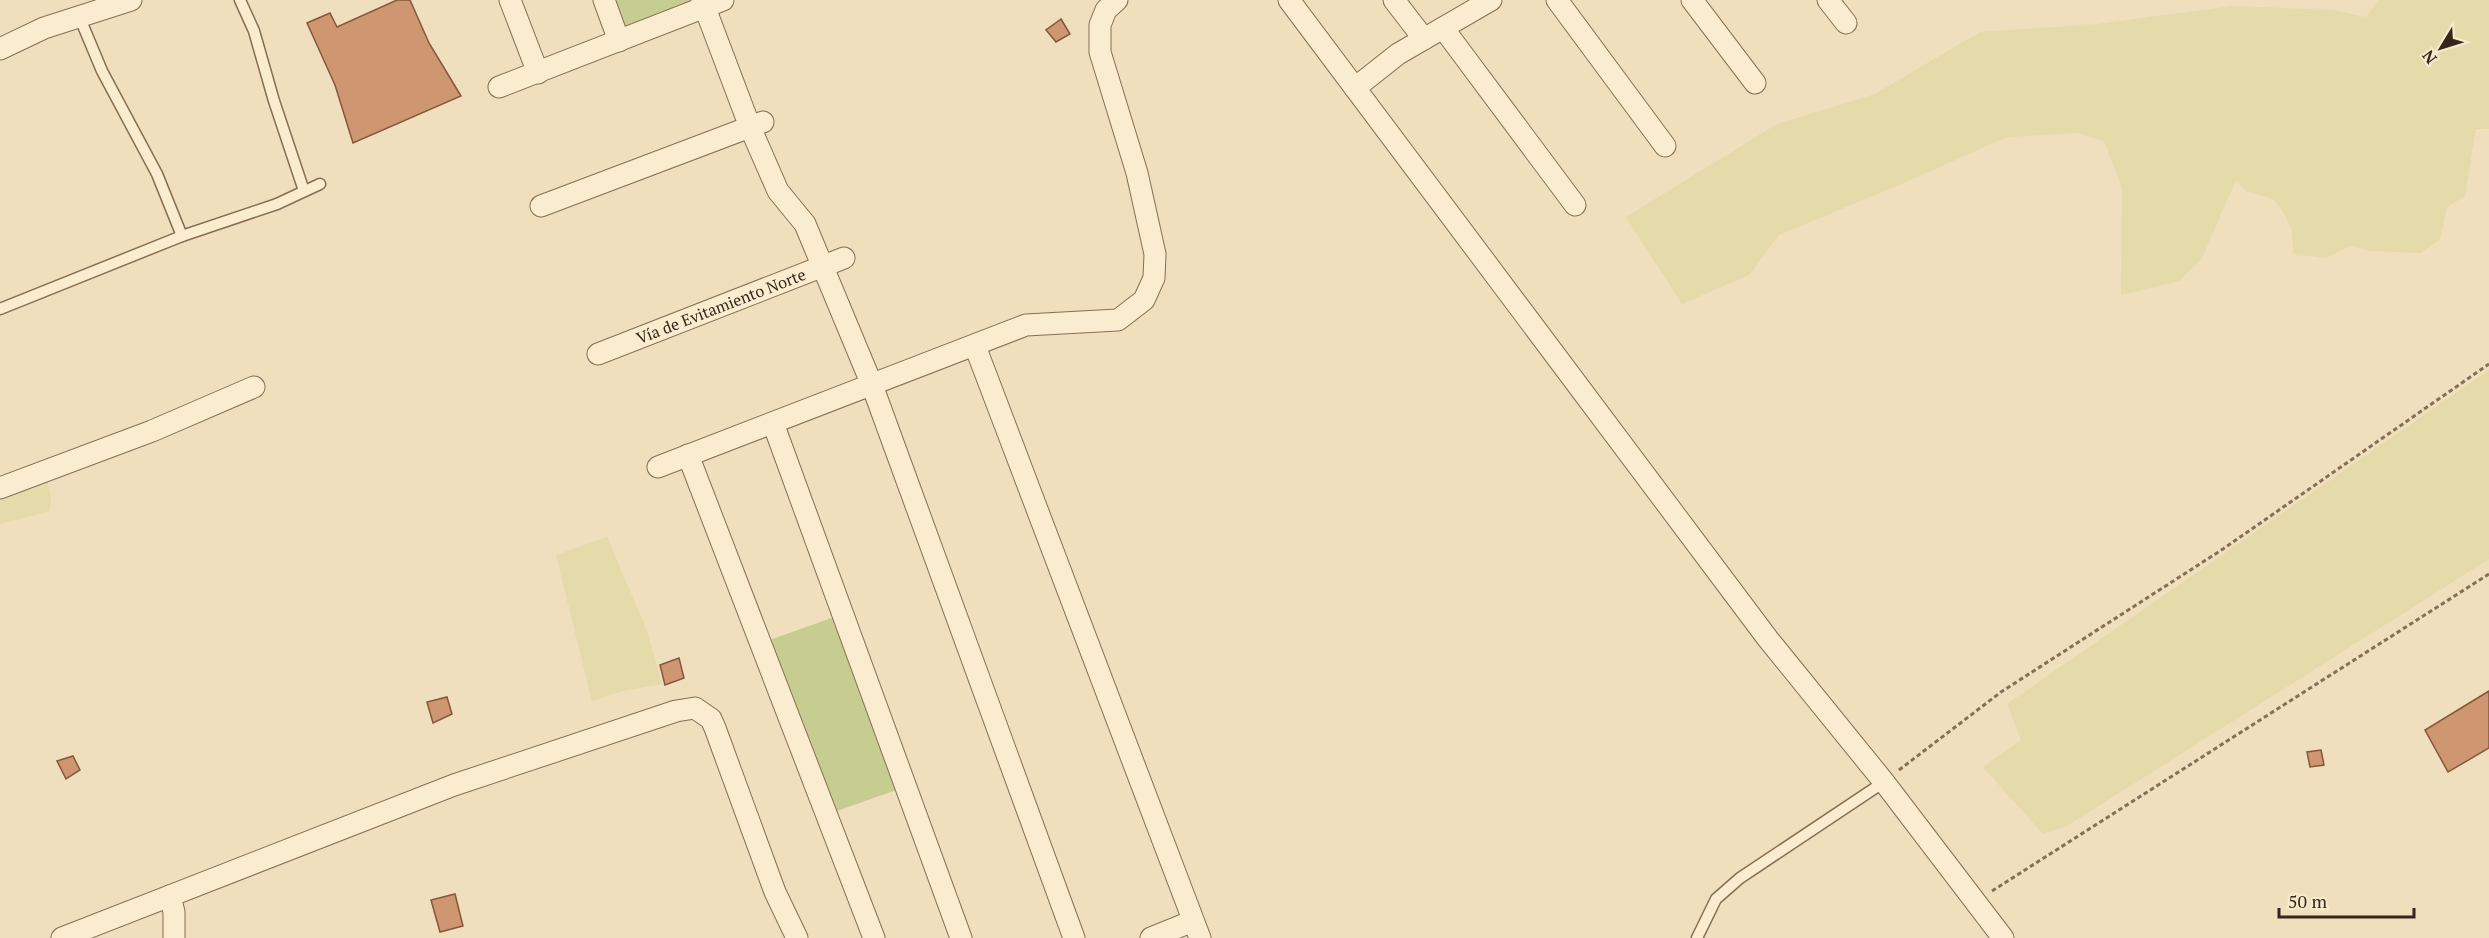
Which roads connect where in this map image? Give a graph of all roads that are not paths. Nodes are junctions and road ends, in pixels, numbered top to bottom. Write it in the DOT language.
graph roads {
  1 [pos="131,0"];
  2 [pos="240,0"];
  3 [pos="510,0"];
  4 [pos="604,0"];
  5 [pos="1117,0"];
  6 [pos="1288,0"];
  7 [pos="1394,0"];
  8 [pos="1491,0"];
  9 [pos="1557,0"];
  10 [pos="1692,0"];
  11 [pos="1828,0"];
  12 [pos="710,2"];
  13 [pos="79,16"];
  14 [pos="1846,23"];
  15 [pos="1443,28"];
  16 [pos="1424,39"];
  17 [pos="619,41"];
  18 [pos="0,50"];
  19 [pos="538,73"];
  20 [pos="1755,83"];
  21 [pos="499,87"];
  22 [pos="1355,88"];
  23 [pos="757,124"];
  24 [pos="1665,146"];
  25 [pos="320,184"];
  26 [pos="304,191"];
  27 [pos="1575,205"];
  28 [pos="541,206"];
  29 [pos="182,236"];
  30 [pos="844,258"];
  31 [pos="822,267"];
  32 [pos="0,309"];
  33 [pos="975,346"];
  34 [pos="598,354"];
  35 [pos="872,385"];
  36 [pos="254,387"];
  37 [pos="773,423"];
  38 [pos="688,456"];
  39 [pos="658,467"];
  40 [pos="0,488"];
  41 [pos="1884,782"];
  42 [pos="170,896"];
  43 [pos="1196,930"];
  44 [pos="62,938"];
  45 [pos="174,938"];
  46 [pos="797,938"];
  47 [pos="874,938"];
  48 [pos="961,938"];
  49 [pos="1074,938"];
  50 [pos="1151,938"];
  51 [pos="1697,938"];
  52 [pos="2003,938"];
  1 -- 13 [label="street"];
  2 -- 26 [label="lane"];
  3 -- 19 [label="street"];
  4 -- 17 [label="street"];
  5 -- 33 [label="street"];
  6 -- 22 [label="street"];
  7 -- 16 [label="street"];
  8 -- 15 [label="street"];
  9 -- 24 [label="street"];
  10 -- 20 [label="street"];
  11 -- 14 [label="street"];
  12 -- 17 [label="street"];
  12 -- 23 [label="street"];
  13 -- 18 [label="street"];
  13 -- 29 [label="lane"];
  15 -- 16 [label="street"];
  15 -- 27 [label="street"];
  16 -- 22 [label="street"];
  17 -- 19 [label="street"];
  19 -- 21 [label="street"];
  22 -- 41 [label="street"];
  23 -- 28 [label="street"];
  23 -- 31 [label="street"];
  25 -- 26 [label="lane"];
  26 -- 29 [label="lane"];
  29 -- 32 [label="lane"];
  30 -- 31 [label="street, Vía de Evitamiento Norte"];
  31 -- 34 [label="street, Vía de Evitamiento Norte"];
  31 -- 35 [label="street"];
  33 -- 35 [label="street"];
  33 -- 43 [label="street"];
  35 -- 37 [label="street"];
  35 -- 49 [label="street"];
  36 -- 40 [label="street"];
  37 -- 38 [label="street"];
  37 -- 48 [label="street"];
  38 -- 39 [label="street"];
  38 -- 47 [label="street"];
  41 -- 51 [label="lane"];
  41 -- 52 [label="street"];
  42 -- 44 [label="street"];
  42 -- 45 [label="street"];
  42 -- 46 [label="street"];
  43 -- 50 [label="street"];
}
